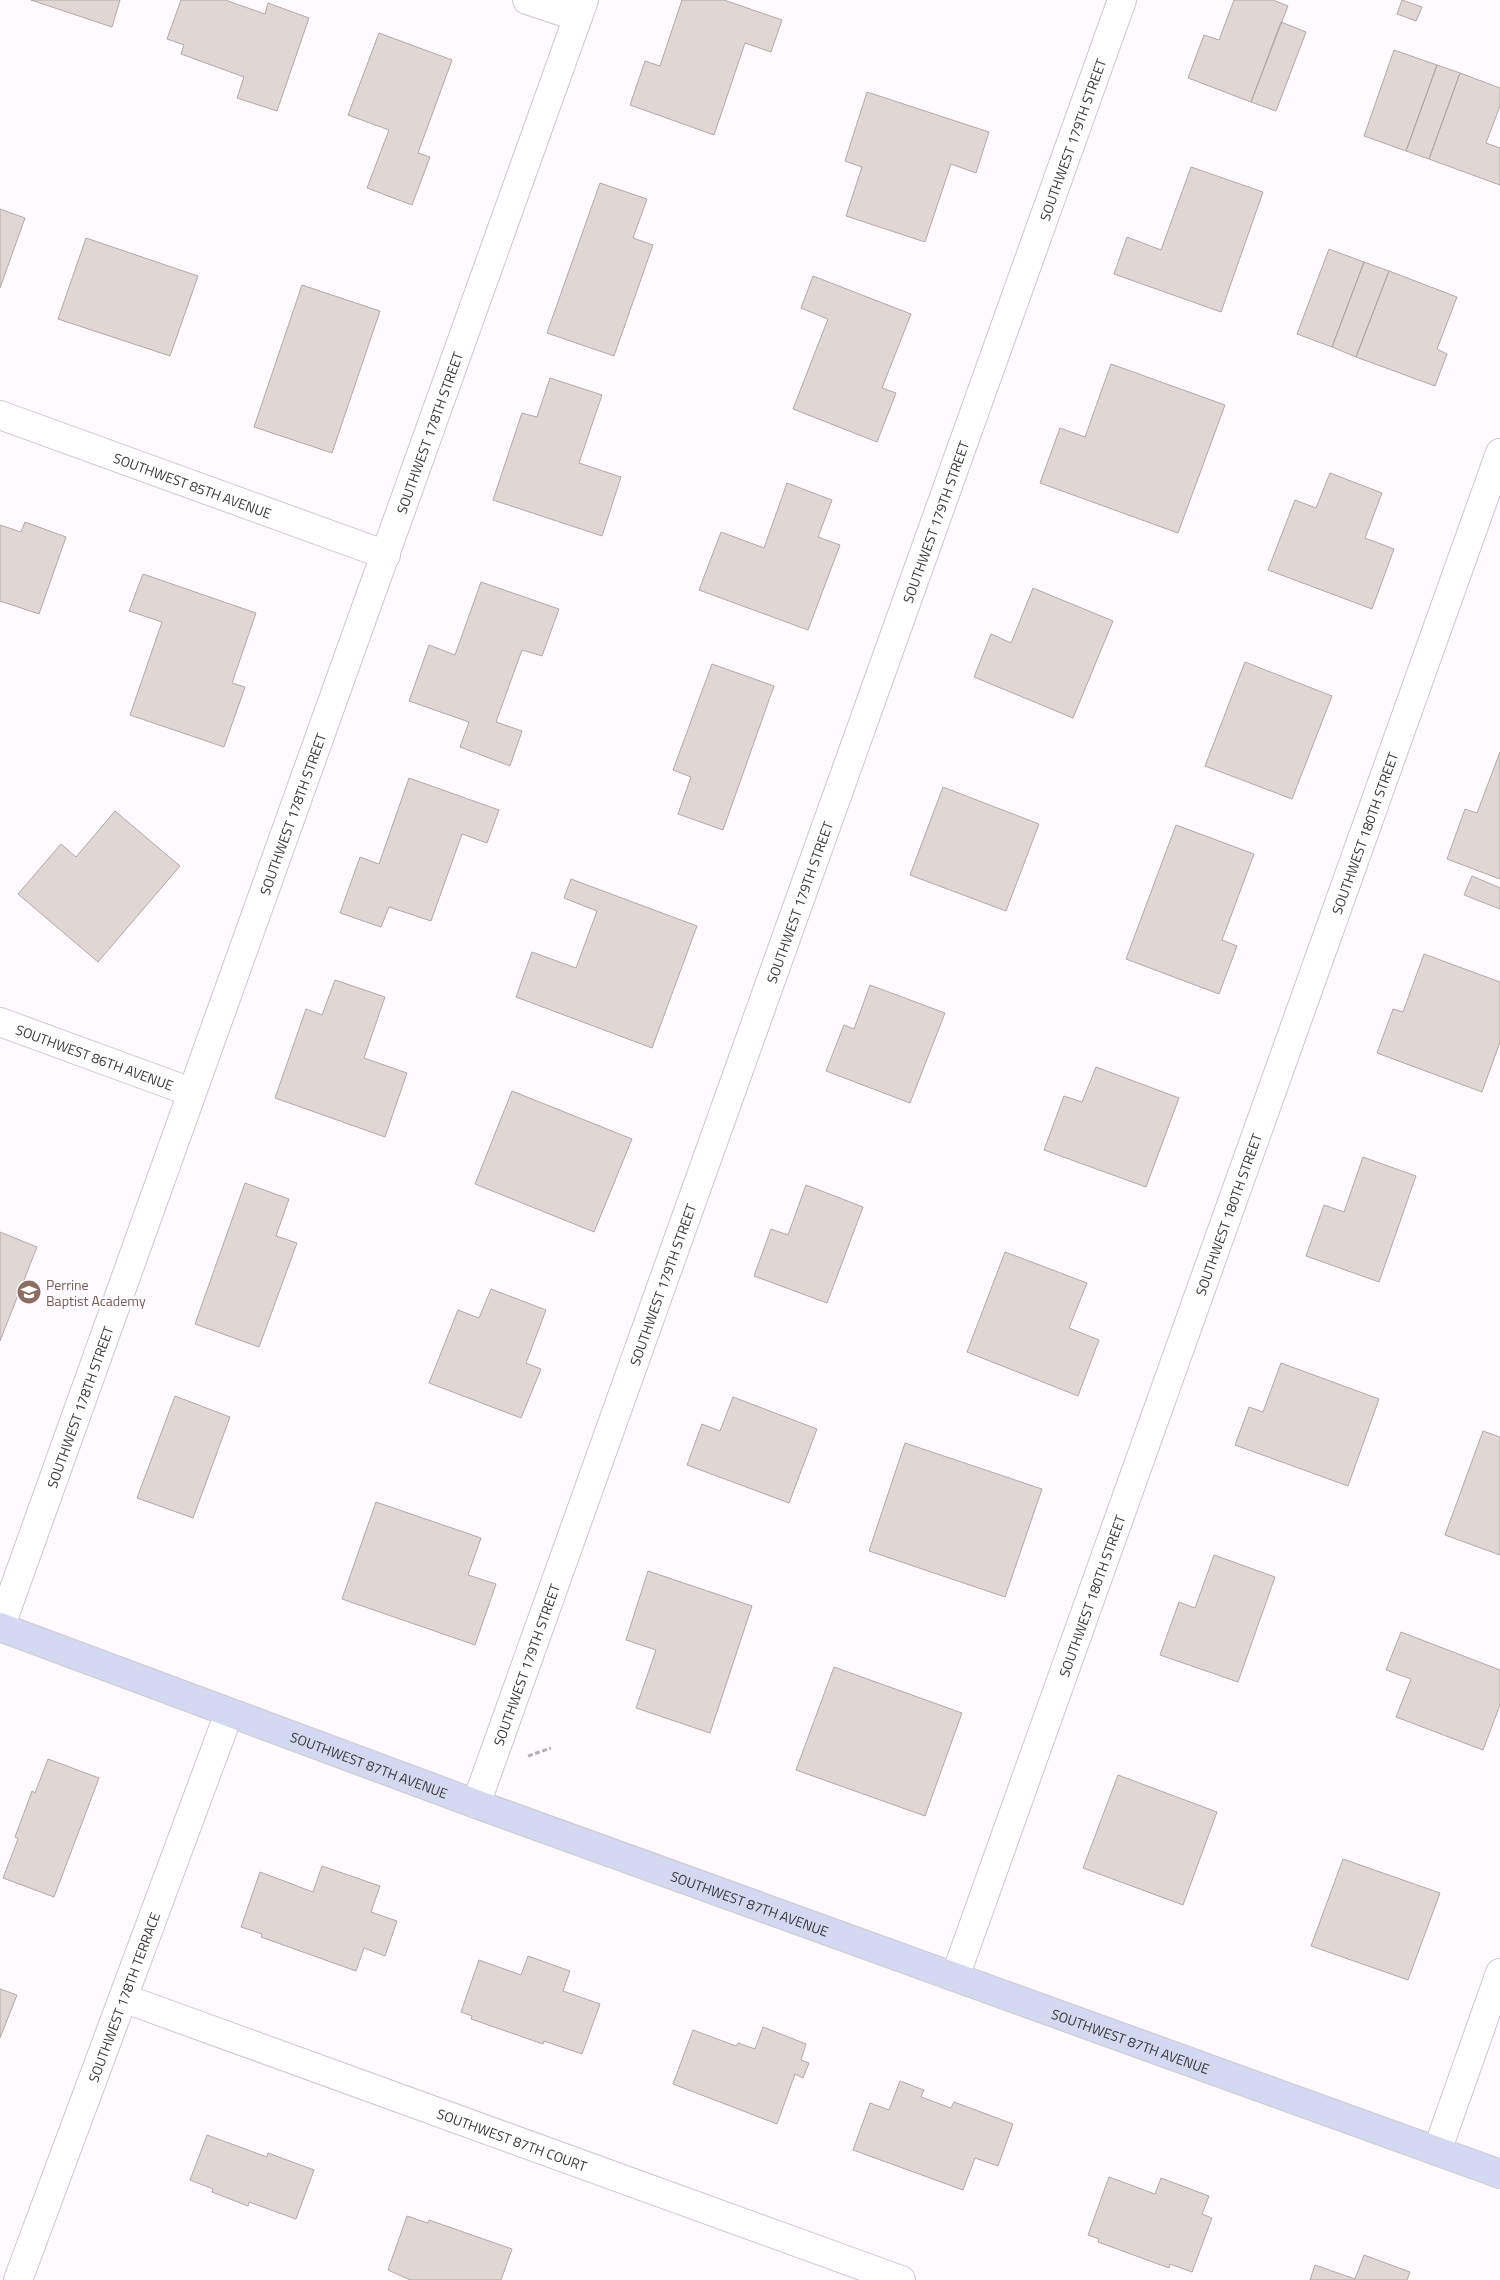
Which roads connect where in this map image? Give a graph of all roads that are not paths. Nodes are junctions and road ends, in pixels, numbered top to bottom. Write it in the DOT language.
graph roads {
  1 [pos="527,0"];
  2 [pos="1122,0"];
  3 [pos="581,8"];
  4 [pos="0,415"];
  5 [pos="1500,453"];
  6 [pos="386,555"];
  7 [pos="0,1022"];
  8 [pos="191,1092"];
  9 [pos="0,1628"];
  10 [pos="229,1713"];
  11 [pos="476,1804"];
  12 [pos="1500,1973"];
  13 [pos="955,1977"];
  14 [pos="123,1998"];
  15 [pos="1437,2151"];
  16 [pos="1500,2174"];
  17 [pos="18,2280"];
  18 [pos="901,2280"];
  1 -- 3 [label="street"];
  2 -- 11 [label="street, SOUTHWEST 179TH STREET"];
  3 -- 6 [label="street, SOUTHWEST 178TH STREET"];
  4 -- 6 [label="street, SOUTHWEST 85TH AVENUE"];
  5 -- 13 [label="street, SOUTHWEST 180TH STREET"];
  6 -- 8 [label="street, SOUTHWEST 178TH STREET"];
  7 -- 8 [label="street, SOUTHWEST 86TH AVENUE"];
  8 -- 9 [label="street, SOUTHWEST 178TH STREET"];
  9 -- 10 [label="street, SOUTHWEST 87TH AVENUE"];
  10 -- 11 [label="street, SOUTHWEST 87TH AVENUE"];
  10 -- 14 [label="street, SOUTHWEST 178TH TERRACE"];
  11 -- 13 [label="street, SOUTHWEST 87TH AVENUE"];
  12 -- 15 [label="street"];
  13 -- 15 [label="street, SOUTHWEST 87TH AVENUE"];
  14 -- 17 [label="street, SOUTHWEST 178TH TERRACE"];
  14 -- 18 [label="street, SOUTHWEST 87TH COURT"];
  15 -- 16 [label="street, SOUTHWEST 87TH AVENUE"];
}
